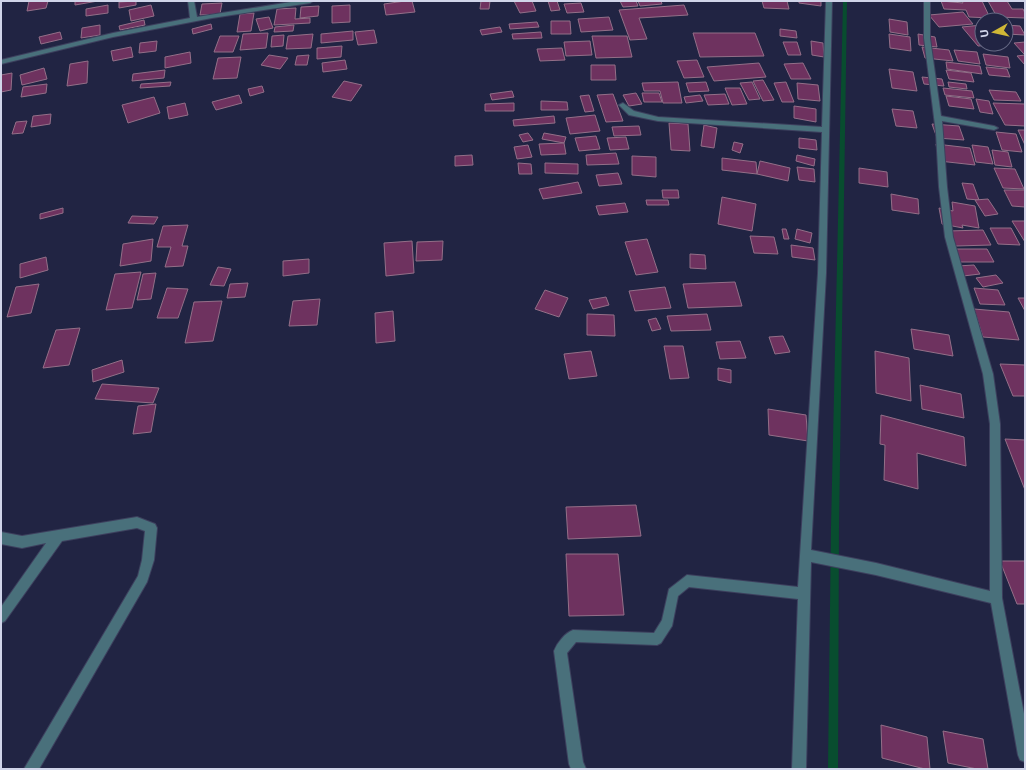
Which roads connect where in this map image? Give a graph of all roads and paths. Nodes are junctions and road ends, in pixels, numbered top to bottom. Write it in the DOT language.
graph roads {
  1 [pos="191,1"];
  2 [pos="310,1"];
  3 [pos="829,1"];
  4 [pos="927,1"];
  5 [pos="194,20"];
  6 [pos="1,62"];
  7 [pos="623,105"];
  8 [pos="938,118"];
  9 [pos="994,128"];
  10 [pos="826,130"];
  11 [pos="58,536"];
  12 [pos="1,538"];
  13 [pos="805,555"];
  14 [pos="804,594"];
  15 [pos="996,598"];
  16 [pos="1,616"];
  17 [pos="1025,755"];
  18 [pos="31,769"];
  19 [pos="579,769"];
  20 [pos="799,769"];
  1 -- 5 [label="street"];
  2 -- 5 [label="street"];
  3 -- 10 [label="street"];
  4 -- 8 [label="street"];
  5 -- 6 [label="street"];
  7 -- 10 [label="street"];
  8 -- 9 [label="street"];
  8 -- 15 [label="street"];
  10 -- 13 [label="street"];
  11 -- 12 [label="street"];
  11 -- 16 [label="street"];
  11 -- 18 [label="street"];
  13 -- 14 [label="street"];
  13 -- 15 [label="street"];
  14 -- 19 [label="street"];
  14 -- 20 [label="street"];
  15 -- 17 [label="street"];
}
